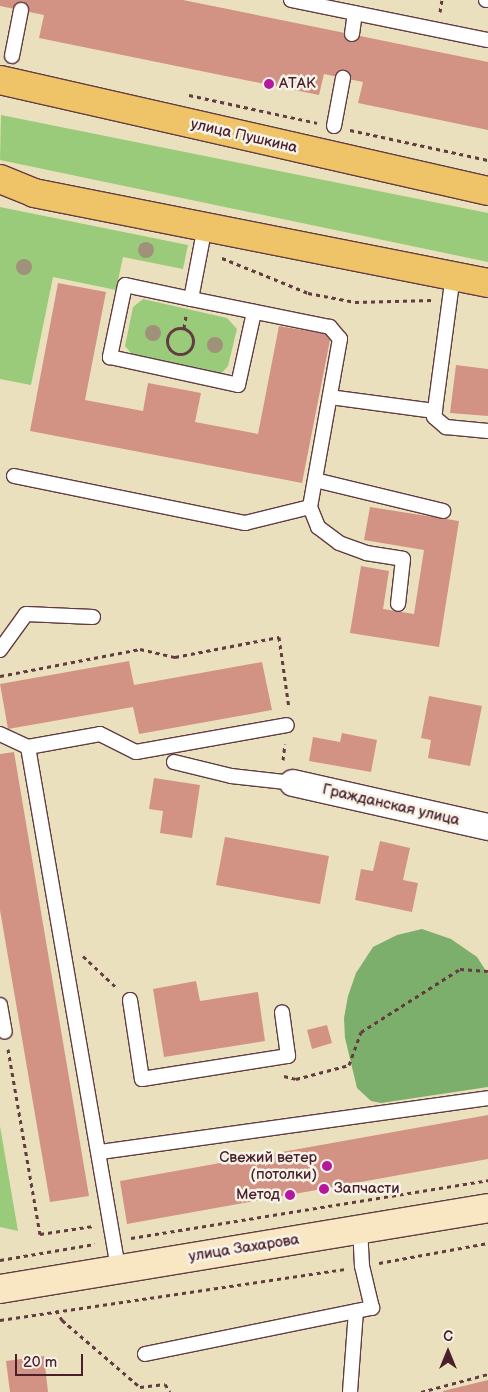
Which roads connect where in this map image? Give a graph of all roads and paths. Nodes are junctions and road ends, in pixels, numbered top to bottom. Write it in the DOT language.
graph roads {
  1 [pos="291,0"];
  2 [pos="21,10"];
  3 [pos="355,13"];
  4 [pos="352,34"];
  5 [pos="488,40"];
  6 [pos="6,68"];
  7 [pos="343,78"];
  8 [pos="187,95"];
  9 [pos="334,126"];
  10 [pos="488,160"];
  11 [pos="0,179"];
  12 [pos="488,191"];
  13 [pos="203,238"];
  14 [pos="488,283"];
  15 [pos="452,288"];
  16 [pos="191,299"];
  17 [pos="254,312"];
  18 [pos="166,339"];
  19 [pos="330,397"];
  20 [pos="435,411"];
  21 [pos="488,431"];
  22 [pos="14,476"];
  23 [pos="314,480"];
  24 [pos="310,507"];
  25 [pos="444,511"];
  26 [pos="398,604"];
  27 [pos="93,617"];
  28 [pos="0,650"];
  29 [pos="0,676"];
  30 [pos="287,725"];
  31 [pos="0,734"];
  32 [pos="28,747"];
  33 [pos="174,762"];
  34 [pos="293,783"];
  35 [pos="488,827"];
  36 [pos="61,935"];
  37 [pos="488,971"];
  38 [pos="130,1000"];
  39 [pos="0,1005"];
  40 [pos="282,1012"];
  41 [pos="5,1032"];
  42 [pos="245,1064"];
  43 [pos="488,1098"];
  44 [pos="100,1152"];
  45 [pos="488,1180"];
  46 [pos="488,1208"];
  47 [pos="111,1223"];
  48 [pos="360,1229"];
  49 [pos="114,1240"];
  50 [pos="488,1243"];
  51 [pos="0,1260"];
  52 [pos="362,1266"];
  53 [pos="118,1268"];
  54 [pos="0,1289"];
  55 [pos="56,1310"];
  56 [pos="356,1311"];
  57 [pos="0,1320"];
  58 [pos="145,1354"];
  59 [pos="488,1374"];
  60 [pos="464,1381"];
  61 [pos="466,1386"];
  62 [pos="170,1392"];
  63 [pos="350,1392"];
  64 [pos="421,1392"];
  1 -- 3 [label="lane"];
  2 -- 6 [label="lane"];
  3 -- 4 [label="lane"];
  3 -- 5 [label="lane"];
  6 -- 12 [label="main road, улица Пушкина"];
  7 -- 9 [label="lane"];
  8 -- 9 [label="path"];
  9 -- 10 [label="path"];
  11 -- 13 [label="main road"];
  13 -- 15 [label="main road"];
  13 -- 15 [label="path"];
  13 -- 16 [label="lane"];
  14 -- 15 [label="main road"];
  15 -- 20 [label="lane"];
  16 -- 17 [label="lane"];
  16 -- 17 [label="lane"];
  17 -- 19 [label="lane"];
  18 -- 18 [label="path"];
  19 -- 20 [label="lane"];
  19 -- 23 [label="lane"];
  20 -- 21 [label="lane"];
  22 -- 24 [label="lane"];
  23 -- 24 [label="lane"];
  23 -- 25 [label="lane"];
  24 -- 26 [label="lane"];
  27 -- 28 [label="lane"];
  29 -- 30 [label="path"];
  30 -- 32 [label="lane"];
  30 -- 34 [label="path"];
  31 -- 32 [label="lane"];
  32 -- 36 [label="lane"];
  33 -- 34 [label="lane"];
  34 -- 35 [label="street, Гражданская улица"];
  36 -- 38 [label="path"];
  36 -- 44 [label="lane"];
  37 -- 42 [label="path"];
  38 -- 42 [label="lane"];
  39 -- 41 [label="lane"];
  40 -- 42 [label="lane"];
  41 -- 47 [label="path"];
  43 -- 44 [label="lane"];
  44 -- 47 [label="lane"];
  45 -- 49 [label="path"];
  46 -- 48 [label="main road, улица Захарова"];
  47 -- 49 [label="lane"];
  48 -- 52 [label="lane"];
  48 -- 53 [label="main road, улица Захарова"];
  49 -- 51 [label="path"];
  49 -- 53 [label="lane"];
  50 -- 52 [label="path"];
  52 -- 55 [label="path"];
  52 -- 56 [label="lane"];
  53 -- 54 [label="main road, улица Захарова"];
  55 -- 57 [label="path"];
  55 -- 62 [label="path"];
  56 -- 58 [label="lane"];
  56 -- 63 [label="lane"];
  59 -- 60 [label="path"];
  60 -- 61 [label="path"];
  60 -- 64 [label="path"];
}
